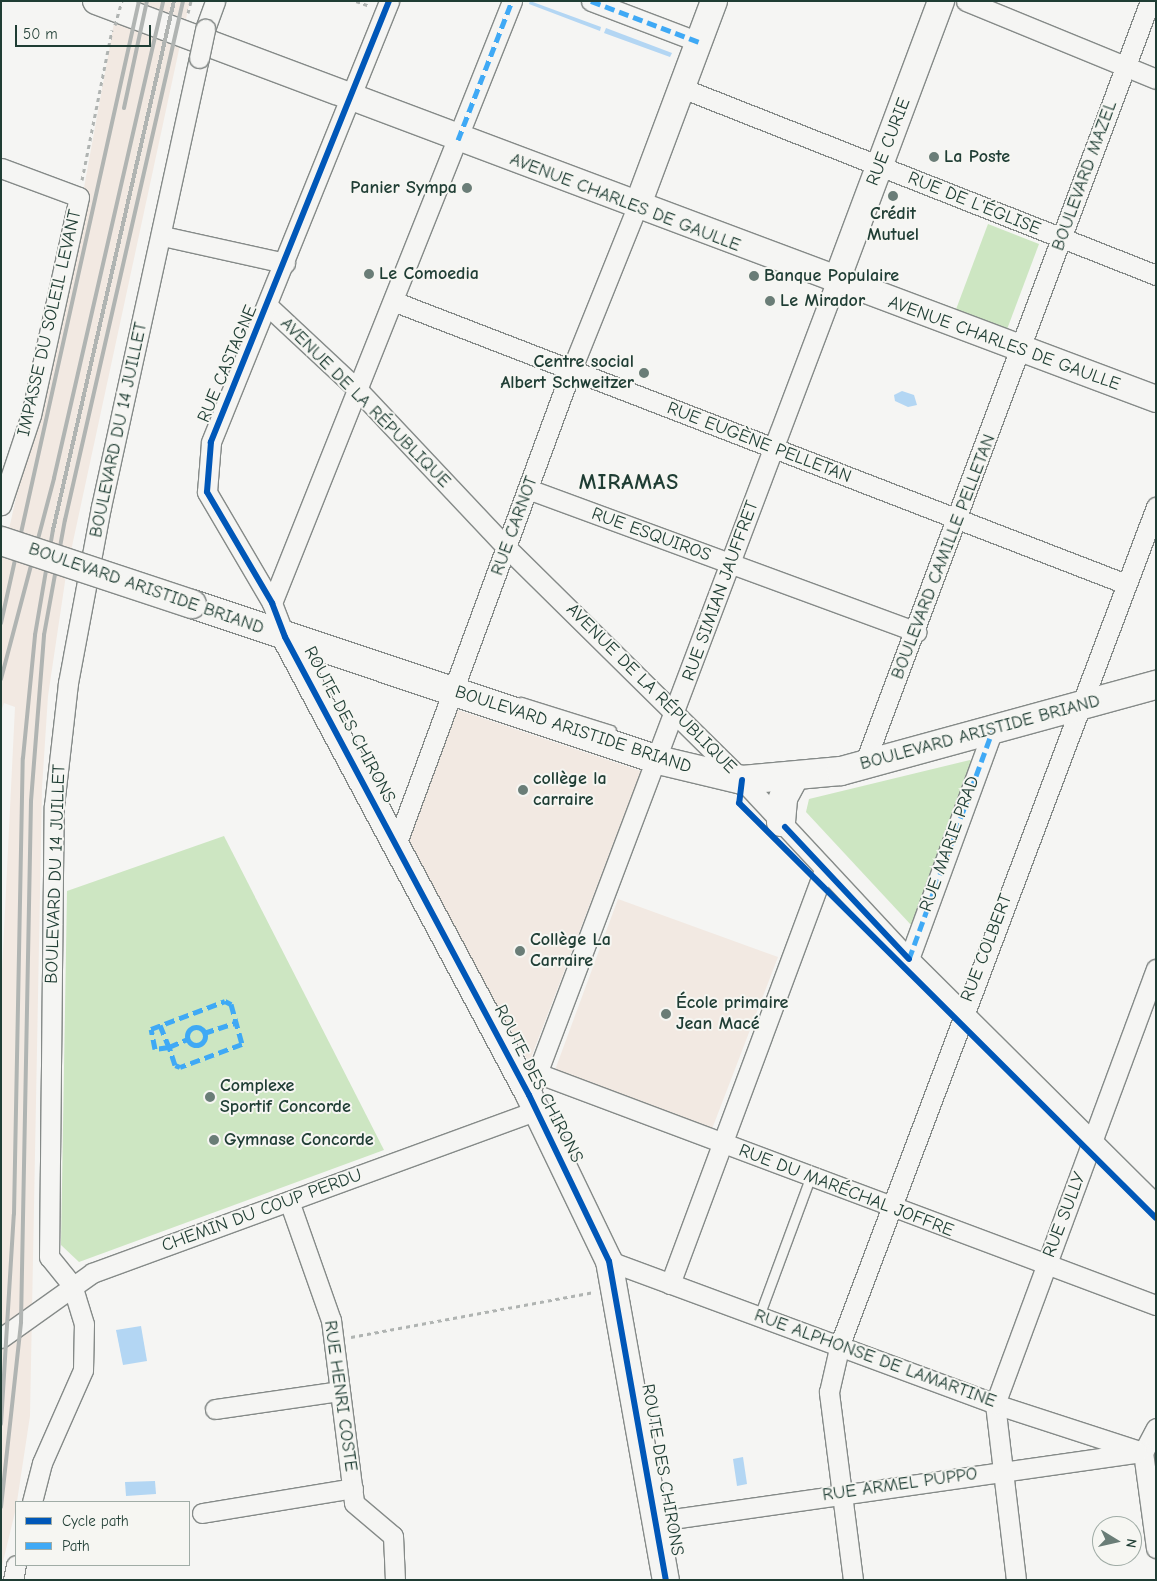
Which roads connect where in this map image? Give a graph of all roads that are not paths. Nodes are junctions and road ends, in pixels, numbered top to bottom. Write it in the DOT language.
graph roads {
  1 [pos="96,1"];
  2 [pos="214,1"];
  3 [pos="389,1"];
  4 [pos="512,1"];
  5 [pos="591,1"];
  6 [pos="714,1"];
  7 [pos="942,1"];
  8 [pos="966,1"];
  9 [pos="1150,1"];
  10 [pos="699,42"];
  11 [pos="1126,66"];
  12 [pos="1156,79"];
  13 [pos="682,88"];
  14 [pos="349,98"];
  15 [pos="458,140"];
  16 [pos="880,166"];
  17 [pos="1,168"];
  18 [pos="637,207"];
  19 [pos="163,236"];
  20 [pos="1062,238"];
  21 [pos="285,263"];
  22 [pos="1156,275"];
  23 [pos="836,282"];
  24 [pos="393,301"];
  25 [pos="268,306"];
  26 [pos="1022,352"];
  27 [pos="571,371"];
  28 [pos="358,390"];
  29 [pos="1156,399"];
  30 [pos="774,448"];
  31 [pos="528,489"];
  32 [pos="1,504"];
  33 [pos="1156,507"];
  34 [pos="959,519"];
  35 [pos="1,541"];
  36 [pos="507,548"];
  37 [pos="731,565"];
  38 [pos="1126,584"];
  39 [pos="272,603"];
  40 [pos="916,632"];
  41 [pos="285,637"];
  42 [pos="1156,686"];
  43 [pos="453,692"];
  44 [pos="1079,707"];
  45 [pos="676,714"];
  46 [pos="993,730"];
  47 [pos="626,736"];
  48 [pos="655,751"];
  49 [pos="865,762"];
  50 [pos="794,777"];
  51 [pos="742,780"];
  52 [pos="781,822"];
  53 [pos="396,845"];
  54 [pos="824,869"];
  55 [pos="909,959"];
  56 [pos="1155,976"];
  57 [pos="963,1012"];
  58 [pos="534,1093"];
  59 [pos="1093,1139"];
  60 [pos="723,1145"];
  61 [pos="810,1178"];
  62 [pos="289,1202"];
  63 [pos="1156,1204"];
  64 [pos="892,1209"];
  65 [pos="1046,1264"];
  66 [pos="611,1273"];
  67 [pos="670,1284"];
  68 [pos="72,1285"];
  69 [pos="1156,1305"];
  70 [pos="759,1316"];
  71 [pos="1,1338"];
  72 [pos="840,1344"];
  73 [pos="340,1391"];
  74 [pos="996,1404"];
  75 [pos="215,1409"];
  76 [pos="1156,1428"];
  77 [pos="1143,1452"];
  78 [pos="1001,1470"];
  79 [pos="352,1488"];
  80 [pos="842,1494"];
  81 [pos="32,1501"];
  82 [pos="202,1513"];
  83 [pos="658,1521"];
  84 [pos="1156,1548"];
  85 [pos="16,1566"];
  86 [pos="13,1580"];
  87 [pos="395,1580"];
  88 [pos="666,1580"];
  89 [pos="853,1580"];
  90 [pos="1016,1580"];
  1 -- 14 [label="main road, AVENUE CHARLES DE GAULLE"];
  2 -- 19 [label="street, BOULEVARD DU 14 JUILLET, bridge"];
  3 -- 14 [label="street, RUE CASTAGNE"];
  4 -- 15 [label="street"];
  5 -- 10 [label="street"];
  6 -- 10 [label="main road"];
  7 -- 16 [label="main road, RUE CURIE"];
  8 -- 11 [label="street"];
  9 -- 11 [label="street, BOULEVARD MAZEL"];
  10 -- 13 [label="main road"];
  11 -- 12 [label="street"];
  11 -- 20 [label="street, BOULEVARD MAZEL"];
  13 -- 16 [label="street, RUE DE L'ÉGLISE"];
  13 -- 18 [label="main road"];
  14 -- 15 [label="main road, AVENUE CHARLES DE GAULLE"];
  14 -- 21 [label="street, RUE CASTAGNE"];
  15 -- 18 [label="main road, AVENUE CHARLES DE GAULLE"];
  15 -- 24 [label="street"];
  16 -- 20 [label="street, RUE DE L'ÉGLISE"];
  16 -- 23 [label="main road, RUE CURIE"];
  17 -- 32 [label="street, IMPASSE DU SOLEIL LEVANT"];
  18 -- 23 [label="main road, AVENUE CHARLES DE GAULLE"];
  18 -- 27 [label="street, RUE CARNOT"];
  19 -- 21 [label="street"];
  19 -- 68 [label="street, BOULEVARD DU 14 JUILLET"];
  20 -- 22 [label="street, RUE DE L'ÉGLISE"];
  20 -- 26 [label="street, BOULEVARD MAZEL"];
  21 -- 25 [label="street, RUE CASTAGNE"];
  23 -- 26 [label="main road, AVENUE CHARLES DE GAULLE"];
  23 -- 30 [label="street, RUE SIMIAN JAUFFRET"];
  24 -- 27 [label="street, RUE EUGÈNE PELLETAN"];
  24 -- 28 [label="street"];
  25 -- 28 [label="street, AVENUE DE LA RÉPUBLIQUE"];
  25 -- 39 [label="street, RUE CASTAGNE"];
  26 -- 29 [label="main road, AVENUE CHARLES DE GAULLE"];
  26 -- 34 [label="street, BOULEVARD CAMILLE PELLETAN"];
  27 -- 30 [label="street, RUE EUGÈNE PELLETAN"];
  27 -- 31 [label="street, RUE CARNOT"];
  28 -- 36 [label="street, AVENUE DE LA RÉPUBLIQUE"];
  28 -- 39 [label="street"];
  30 -- 34 [label="street, RUE EUGÈNE PELLETAN"];
  30 -- 37 [label="street, RUE SIMIAN JAUFFRET"];
  31 -- 36 [label="street, RUE CARNOT"];
  31 -- 37 [label="street, RUE ESQUIROS"];
  33 -- 38 [label="street, RUE COLBERT"];
  34 -- 38 [label="street, RUE EUGÈNE PELLETAN"];
  34 -- 40 [label="street, BOULEVARD CAMILLE PELLETAN"];
  35 -- 41 [label="main road, BOULEVARD ARISTIDE BRIAND, bridge"];
  36 -- 43 [label="street, RUE CARNOT"];
  36 -- 45 [label="street, AVENUE DE LA RÉPUBLIQUE"];
  37 -- 40 [label="street, RUE ESQUIROS"];
  37 -- 45 [label="street, RUE SIMIAN JAUFFRET"];
  38 -- 44 [label="street, RUE COLBERT"];
  39 -- 41 [label="street, RUE CASTAGNE"];
  40 -- 49 [label="street, BOULEVARD CAMILLE PELLETAN"];
  41 -- 43 [label="main road, BOULEVARD ARISTIDE BRIAND"];
  41 -- 53 [label="main road, ROUTE DES CHIRONS"];
  42 -- 44 [label="main road, BOULEVARD ARISTIDE BRIAND"];
  43 -- 47 [label="lane"];
  43 -- 48 [label="main road, BOULEVARD ARISTIDE BRIAND"];
  43 -- 53 [label="street, RUE CARNOT"];
  44 -- 46 [label="main road, BOULEVARD ARISTIDE BRIAND"];
  44 -- 57 [label="street, RUE COLBERT"];
  45 -- 48 [label="street, RUE SIMIAN JAUFFRET"];
  45 -- 51 [label="street, AVENUE DE LA RÉPUBLIQUE"];
  46 -- 49 [label="main road, BOULEVARD ARISTIDE BRIAND"];
  46 -- 55 [label="street, RUE MARIE PRAD"];
  48 -- 51 [label="main road, BOULEVARD ARISTIDE BRIAND"];
  48 -- 58 [label="street, RUE SIMIAN JAUFFRET"];
  49 -- 50 [label="main road, BOULEVARD ARISTIDE BRIAND"];
  50 -- 51 [label="main road, BOULEVARD ARISTIDE BRIAND"];
  50 -- 52 [label="main road"];
  51 -- 52 [label="street, AVENUE DE LA RÉPUBLIQUE"];
  52 -- 54 [label="street, AVENUE DE LA RÉPUBLIQUE"];
  53 -- 58 [label="main road, ROUTE DES CHIRONS"];
  54 -- 55 [label="street, AVENUE DE LA RÉPUBLIQUE"];
  54 -- 60 [label="street"];
  55 -- 57 [label="street, AVENUE DE LA RÉPUBLIQUE"];
  56 -- 59 [label="street, RUE SULLY"];
  57 -- 59 [label="street, AVENUE DE LA RÉPUBLIQUE"];
  57 -- 64 [label="street, RUE COLBERT"];
  58 -- 60 [label="street, RUE DU MARÉCHAL JOFFRE"];
  58 -- 62 [label="street, CHEMIN DU COUP PERDU"];
  58 -- 66 [label="main road, ROUTE DES CHIRONS"];
  59 -- 63 [label="street, AVENUE DE LA RÉPUBLIQUE"];
  59 -- 65 [label="street, RUE SULLY"];
  60 -- 61 [label="street, RUE DU MARÉCHAL JOFFRE"];
  60 -- 67 [label="street"];
  61 -- 64 [label="street, RUE DU MARÉCHAL JOFFRE"];
  61 -- 70 [label="lane"];
  62 -- 68 [label="street, CHEMIN DU COUP PERDU"];
  62 -- 73 [label="street, RUE HENRI COSTE"];
  64 -- 65 [label="street, RUE DU MARÉCHAL JOFFRE"];
  64 -- 72 [label="street, RUE COLBERT"];
  65 -- 69 [label="street, RUE DU MARÉCHAL JOFFRE"];
  65 -- 74 [label="street, RUE SULLY"];
  66 -- 67 [label="street, RUE ALPHONSE DE LAMARTINE"];
  66 -- 83 [label="main road, ROUTE DES CHIRONS"];
  67 -- 70 [label="street, RUE ALPHONSE DE LAMARTINE"];
  68 -- 71 [label="street, CHEMIN DU COUP PERDU"];
  68 -- 81 [label="street"];
  70 -- 72 [label="street, RUE ALPHONSE DE LAMARTINE"];
  72 -- 74 [label="street, RUE ALPHONSE DE LAMARTINE"];
  72 -- 80 [label="street, RUE COLBERT"];
  73 -- 75 [label="street"];
  73 -- 79 [label="street, RUE HENRI COSTE"];
  74 -- 77 [label="street, RUE ALPHONSE DE LAMARTINE"];
  74 -- 78 [label="street"];
  76 -- 77 [label="street"];
  77 -- 78 [label="street, RUE ARMEL PUPPO"];
  77 -- 84 [label="street"];
  78 -- 80 [label="street, RUE ARMEL PUPPO"];
  78 -- 90 [label="street"];
  79 -- 82 [label="street"];
  79 -- 87 [label="street, RUE HENRI COSTE"];
  80 -- 83 [label="street, RUE ARMEL PUPPO"];
  80 -- 89 [label="street"];
  83 -- 88 [label="main road, ROUTE DES CHIRONS"];
  85 -- 86 [label="street"];
}
